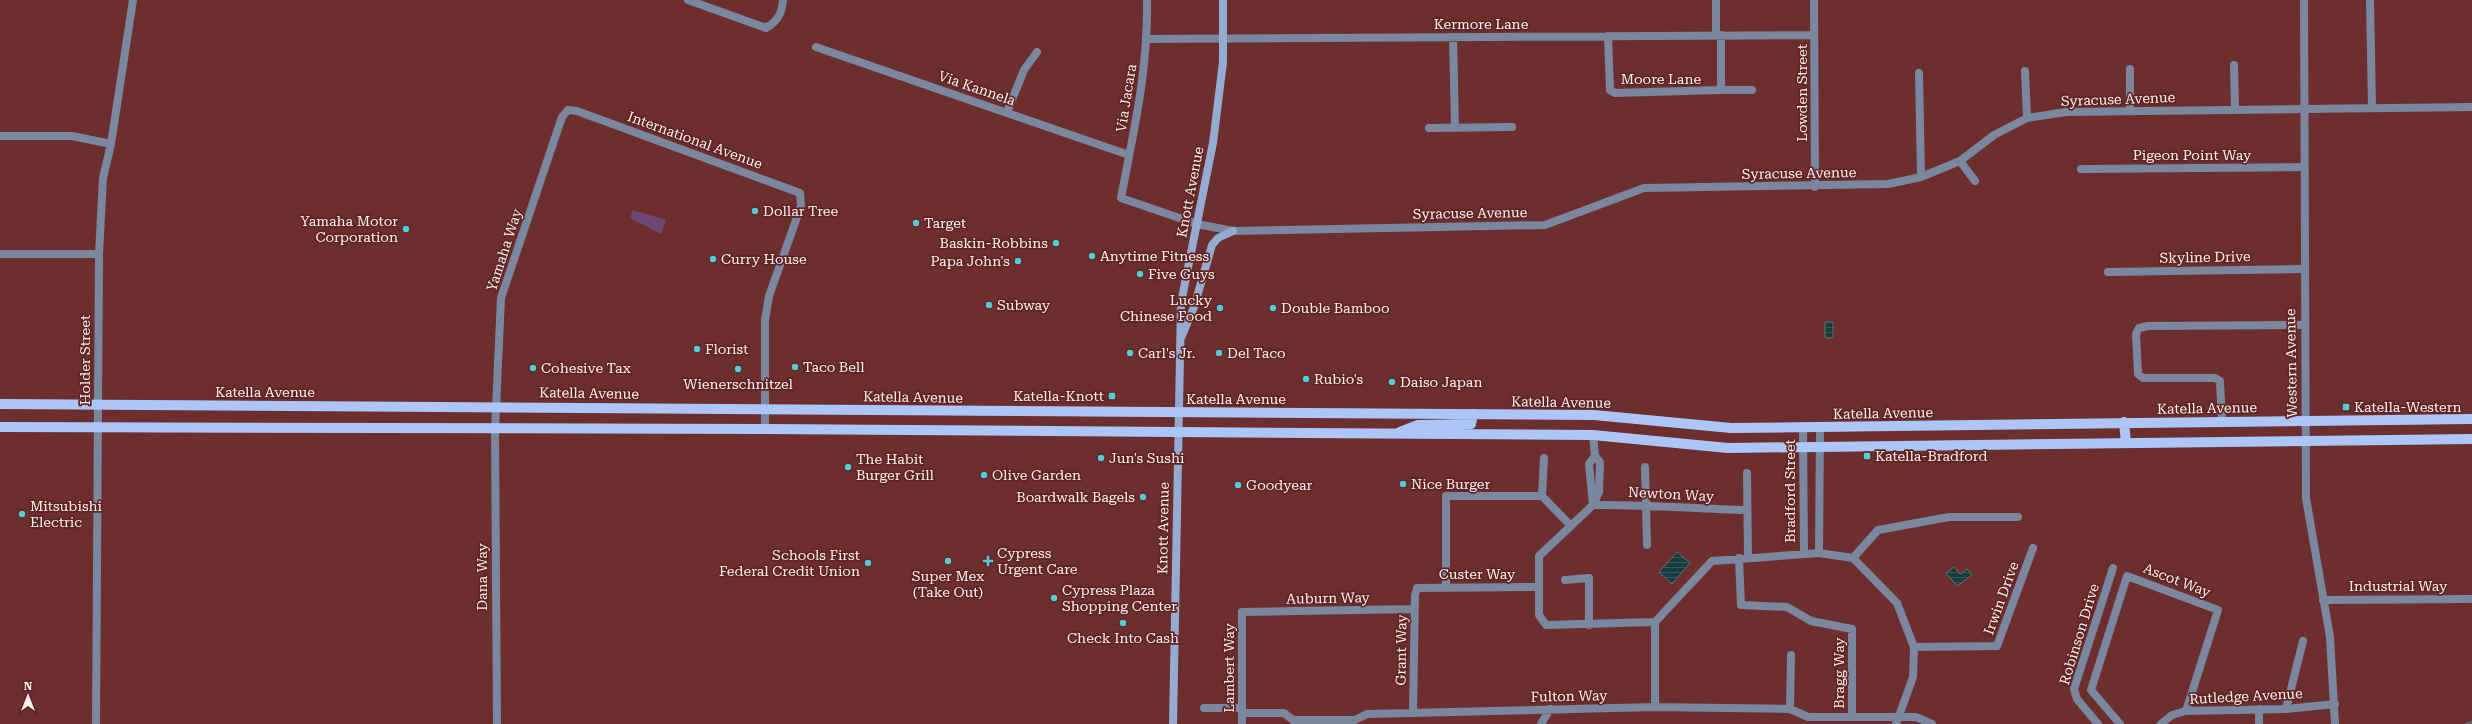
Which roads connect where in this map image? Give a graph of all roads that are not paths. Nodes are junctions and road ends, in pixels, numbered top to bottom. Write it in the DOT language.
graph roads {
  1 [pos="133,0"];
  2 [pos="688,0"];
  3 [pos="783,0"];
  4 [pos="1147,0"];
  5 [pos="1223,0"];
  6 [pos="1716,0"];
  7 [pos="1814,0"];
  8 [pos="2304,0"];
  9 [pos="2370,0"];
  10 [pos="1719,35"];
  11 [pos="1814,35"];
  12 [pos="1608,36"];
  13 [pos="1453,37"];
  14 [pos="1223,38"];
  15 [pos="1148,39"];
  16 [pos="816,47"];
  17 [pos="1037,52"];
  18 [pos="2234,65"];
  19 [pos="2130,70"];
  20 [pos="2025,71"];
  21 [pos="1919,73"];
  22 [pos="1718,90"];
  23 [pos="1752,90"];
  24 [pos="2472,107"];
  25 [pos="2372,108"];
  26 [pos="2303,109"];
  27 [pos="568,110"];
  28 [pos="2235,110"];
  29 [pos="2130,111"];
  30 [pos="1007,112"];
  31 [pos="2027,118"];
  32 [pos="1512,127"];
  33 [pos="1428,128"];
  34 [pos="1455,128"];
  35 [pos="0,136"];
  36 [pos="111,144"];
  37 [pos="1129,155"];
  38 [pos="1960,161"];
  39 [pos="2304,167"];
  40 [pos="2081,168"];
  41 [pos="1921,177"];
  42 [pos="1976,181"];
  43 [pos="1815,187"];
  44 [pos="1121,198"];
  45 [pos="1197,224"];
  46 [pos="1233,231"];
  47 [pos="0,254"];
  48 [pos="99,254"];
  49 [pos="2303,269"];
  50 [pos="2108,272"];
  51 [pos="2304,325"];
  52 [pos="1179,344"];
  53 [pos="0,404"];
  54 [pos="98,404"];
  55 [pos="495,406"];
  56 [pos="765,409"];
  57 [pos="1179,413"];
  58 [pos="1473,414"];
  59 [pos="2472,419"];
  60 [pos="2305,420"];
  61 [pos="2222,421"];
  62 [pos="2124,422"];
  63 [pos="0,427"];
  64 [pos="97,428"];
  65 [pos="1803,428"];
  66 [pos="1820,428"];
  67 [pos="765,429"];
  68 [pos="495,430"];
  69 [pos="1179,433"];
  70 [pos="1394,434"];
  71 [pos="1593,435"];
  72 [pos="2472,439"];
  73 [pos="2305,440"];
  74 [pos="2126,443"];
  75 [pos="1803,447"];
  76 [pos="1820,447"];
  77 [pos="1544,458"];
  78 [pos="1645,467"];
  79 [pos="1747,473"];
  80 [pos="1542,496"];
  81 [pos="1646,504"];
  82 [pos="1593,505"];
  83 [pos="1747,510"];
  84 [pos="2018,517"];
  85 [pos="1571,526"];
  86 [pos="1647,545"];
  87 [pos="2033,548"];
  88 [pos="1819,553"];
  89 [pos="1804,554"];
  90 [pos="1744,557"];
  91 [pos="1853,558"];
  92 [pos="2114,568"];
  93 [pos="1565,580"];
  94 [pos="1446,587"];
  95 [pos="1538,587"];
  96 [pos="1417,588"];
  97 [pos="2472,598"];
  98 [pos="2323,600"];
  99 [pos="1414,610"];
  100 [pos="1242,612"];
  101 [pos="1655,622"];
  102 [pos="1590,625"];
  103 [pos="2303,641"];
  104 [pos="1914,647"];
  105 [pos="1791,655"];
  106 [pos="2335,704"];
  107 [pos="1655,707"];
  108 [pos="1204,708"];
  109 [pos="1550,709"];
  110 [pos="1790,709"];
  111 [pos="2259,709"];
  112 [pos="2286,709"];
  113 [pos="1241,710"];
  114 [pos="2186,711"];
  115 [pos="1413,712"];
  116 [pos="1852,716"];
  117 [pos="1897,720"];
  118 [pos="96,724"];
  119 [pos="496,724"];
  120 [pos="1173,724"];
  121 [pos="1242,724"];
  122 [pos="1541,724"];
  123 [pos="1932,724"];
  124 [pos="2098,724"];
  125 [pos="2120,724"];
  126 [pos="2161,724"];
  127 [pos="2259,724"];
  128 [pos="2336,724"];
  1 -- 36 [label="street, Holder Street"];
  2 -- 3 [label="street"];
  4 -- 15 [label="street, Via Jacara"];
  5 -- 14 [label="main road, Knott Avenue"];
  6 -- 10 [label="street, Moore Lane"];
  7 -- 11 [label="street, Lowden Street"];
  8 -- 26 [label="street, Western Avenue"];
  9 -- 25 [label="street"];
  10 -- 11 [label="street, Kermore Lane"];
  10 -- 12 [label="street, Kermore Lane"];
  10 -- 22 [label="street, Moore Lane"];
  11 -- 43 [label="street, Lowden Street"];
  12 -- 13 [label="street, Kermore Lane"];
  12 -- 22 [label="street, Moore Lane"];
  13 -- 14 [label="street, Kermore Lane"];
  13 -- 34 [label="street"];
  14 -- 15 [label="street, Kermore Lane"];
  14 -- 45 [label="main road, Knott Avenue"];
  15 -- 37 [label="street, Via Jacara"];
  16 -- 30 [label="street, Via Kannela"];
  17 -- 30 [label="street"];
  18 -- 28 [label="street"];
  19 -- 29 [label="street"];
  20 -- 31 [label="street"];
  21 -- 41 [label="street"];
  22 -- 23 [label="street, Moore Lane"];
  24 -- 25 [label="street, Syracuse Avenue"];
  25 -- 26 [label="street, Syracuse Avenue"];
  26 -- 28 [label="street, Syracuse Avenue"];
  26 -- 39 [label="street, Western Avenue"];
  27 -- 55 [label="street, Yamaha Way"];
  27 -- 56 [label="street, International Avenue"];
  28 -- 29 [label="street, Syracuse Avenue"];
  29 -- 31 [label="street, Syracuse Avenue"];
  30 -- 37 [label="street, Via Kannela"];
  31 -- 38 [label="street, Syracuse Avenue"];
  32 -- 34 [label="street"];
  33 -- 34 [label="street"];
  35 -- 36 [label="street"];
  36 -- 48 [label="street, Holder Street"];
  37 -- 44 [label="street, Via Jacara"];
  38 -- 41 [label="street, Syracuse Avenue"];
  38 -- 42 [label="street"];
  39 -- 40 [label="street, Pigeon Point Way"];
  39 -- 49 [label="street, Western Avenue"];
  41 -- 43 [label="street, Syracuse Avenue"];
  43 -- 46 [label="street, Syracuse Avenue"];
  44 -- 45 [label="street, Syracuse Avenue"];
  45 -- 46 [label="street, Syracuse Avenue"];
  45 -- 52 [label="main road, Knott Avenue"];
  46 -- 52 [label="main road"];
  47 -- 48 [label="street"];
  48 -- 54 [label="street, Holder Street"];
  49 -- 50 [label="street, Skyline Drive"];
  49 -- 51 [label="street, Western Avenue"];
  51 -- 60 [label="street, Western Avenue"];
  51 -- 61 [label="street"];
  52 -- 57 [label="main road, Knott Avenue"];
  53 -- 54 [label="main road, Katella Avenue"];
  54 -- 55 [label="main road, Katella Avenue"];
  54 -- 64 [label="street, Holder Street"];
  55 -- 56 [label="main road, Katella Avenue"];
  55 -- 68 [label="street, Yamaha Way"];
  56 -- 57 [label="main road, Katella Avenue"];
  56 -- 67 [label="street"];
  57 -- 58 [label="main road, Katella Avenue"];
  57 -- 69 [label="main road, Knott Avenue"];
  58 -- 65 [label="main road, Katella Avenue"];
  58 -- 70 [label="main road"];
  59 -- 60 [label="main road, Katella Avenue"];
  60 -- 61 [label="main road, Katella Avenue"];
  60 -- 73 [label="street, Western Avenue"];
  61 -- 62 [label="main road, Katella Avenue"];
  62 -- 66 [label="main road, Katella Avenue"];
  62 -- 74 [label="main road"];
  63 -- 64 [label="main road"];
  64 -- 68 [label="main road"];
  64 -- 118 [label="street, Holder Street"];
  65 -- 66 [label="main road, Katella Avenue"];
  65 -- 75 [label="street, Bradford Street"];
  66 -- 76 [label="street, Bradford Street"];
  67 -- 68 [label="main road"];
  67 -- 69 [label="main road"];
  68 -- 119 [label="street, Dana Way"];
  69 -- 70 [label="main road"];
  69 -- 120 [label="main road, Knott Avenue"];
  70 -- 71 [label="main road"];
  71 -- 75 [label="main road"];
  71 -- 82 [label="street"];
  72 -- 73 [label="main road"];
  73 -- 74 [label="main road"];
  73 -- 98 [label="street, Western Avenue"];
  74 -- 76 [label="main road"];
  75 -- 76 [label="main road"];
  75 -- 89 [label="street, Bradford Street"];
  76 -- 88 [label="street, Bradford Street"];
  77 -- 80 [label="street"];
  78 -- 81 [label="street"];
  79 -- 83 [label="street"];
  80 -- 85 [label="street"];
  80 -- 94 [label="street"];
  81 -- 82 [label="street, Newton Way"];
  81 -- 83 [label="street, Newton Way"];
  81 -- 86 [label="street"];
  82 -- 85 [label="street"];
  83 -- 90 [label="street"];
  84 -- 91 [label="street"];
  85 -- 95 [label="street"];
  87 -- 104 [label="street, Irwin Drive"];
  88 -- 89 [label="street"];
  88 -- 91 [label="street"];
  89 -- 90 [label="street"];
  90 -- 101 [label="street"];
  90 -- 116 [label="street, Bragg Way"];
  91 -- 104 [label="street"];
  92 -- 124 [label="street, Robinson Drive"];
  93 -- 102 [label="street"];
  94 -- 95 [label="street, Custer Way"];
  94 -- 96 [label="street, Custer Way"];
  95 -- 102 [label="street"];
  96 -- 99 [label="street, Grant Way"];
  97 -- 98 [label="street, Industrial Way"];
  98 -- 106 [label="street, Western Avenue"];
  99 -- 100 [label="street, Auburn Way"];
  99 -- 115 [label="street, Grant Way"];
  100 -- 113 [label="street, Lambert Way"];
  101 -- 102 [label="street"];
  101 -- 107 [label="street"];
  103 -- 112 [label="street"];
  104 -- 117 [label="street"];
  105 -- 110 [label="street"];
  106 -- 112 [label="street, Rutledge Avenue"];
  106 -- 128 [label="street, Western Avenue"];
  107 -- 109 [label="street, Fulton Way"];
  107 -- 110 [label="street, Fulton Way"];
  108 -- 113 [label="street, Fulton Way"];
  109 -- 115 [label="street, Fulton Way"];
  109 -- 122 [label="street"];
  110 -- 116 [label="street, Fulton Way"];
  111 -- 112 [label="street, Rutledge Avenue"];
  111 -- 114 [label="street, Rutledge Avenue"];
  111 -- 127 [label="street"];
  113 -- 115 [label="street, Fulton Way"];
  113 -- 121 [label="street, Lambert Way"];
  114 -- 125 [label="street, Ascot Way"];
  114 -- 126 [label="street, Rutledge Avenue"];
  116 -- 117 [label="street, Fulton Way"];
  117 -- 123 [label="street, Fulton Way"];
}
